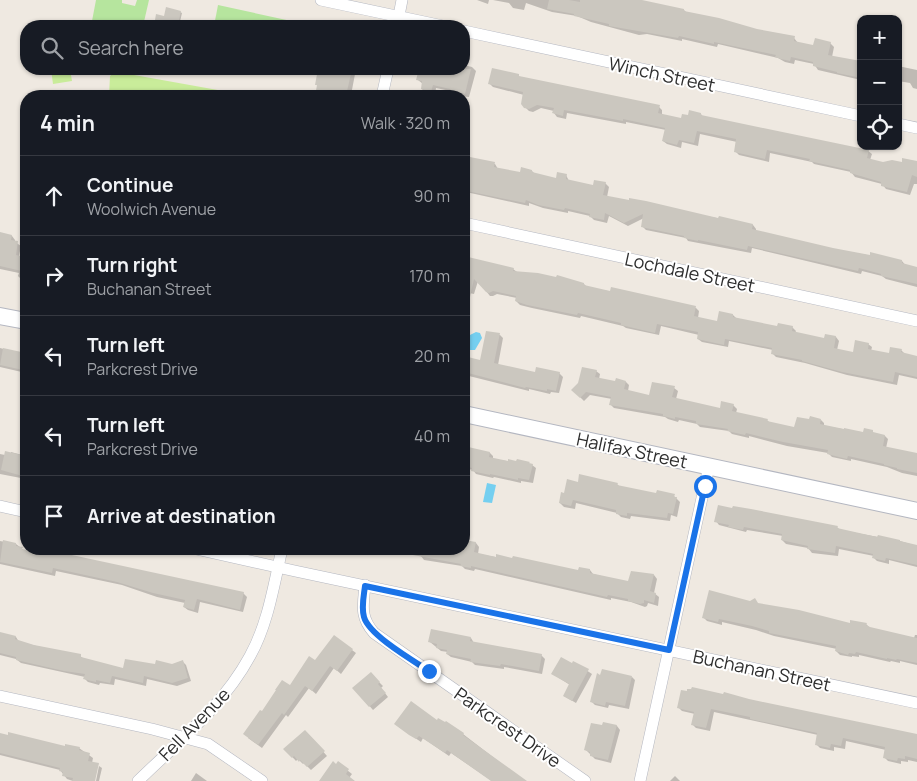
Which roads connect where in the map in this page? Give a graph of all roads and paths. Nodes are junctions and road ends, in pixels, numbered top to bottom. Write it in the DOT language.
graph roads {
  1 [pos="321,0"];
  2 [pos="402,0"];
  3 [pos="394,20"];
  4 [pos="398,20"];
  5 [pos="470,32"];
  6 [pos="387,75"];
  7 [pos="383,90"];
  8 [pos="857,115"];
  9 [pos="902,125"];
  10 [pos="917,128"];
  11 [pos="470,224"];
  12 [pos="0,316"];
  13 [pos="20,320"];
  14 [pos="917,321"];
  15 [pos="470,415"];
  16 [pos="709,466"];
  17 [pos="0,506"];
  18 [pos="20,511"];
  19 [pos="917,512"];
  20 [pos="223,555"];
  21 [pos="280,555"];
  22 [pos="277,567"];
  23 [pos="365,586"];
  24 [pos="669,650"];
  25 [pos="0,696"];
  26 [pos="917,703"];
  27 [pos="184,737"];
  28 [pos="138,781"];
  29 [pos="262,781"];
  30 [pos="585,781"];
  31 [pos="640,781"];
  1 -- 3 [label="street"];
  2 -- 4 [label="street"];
  5 -- 8 [label="street, Winch Street"];
  6 -- 7 [label="street"];
  9 -- 10 [label="street"];
  11 -- 14 [label="street, Lochdale Street"];
  12 -- 13 [label="street"];
  15 -- 16 [label="street, Halifax Street"];
  16 -- 19 [label="street, Halifax Street"];
  16 -- 24 [label="street"];
  17 -- 18 [label="street"];
  20 -- 22 [label="street, Buchanan Street"];
  21 -- 22 [label="street, Fell Avenue"];
  22 -- 23 [label="street, Buchanan Street"];
  22 -- 27 [label="street, Fell Avenue"];
  23 -- 24 [label="street, Buchanan Street"];
  23 -- 30 [label="street, Parkcrest Drive"];
  24 -- 26 [label="street, Buchanan Street"];
  24 -- 31 [label="street"];
  25 -- 27 [label="street"];
  27 -- 28 [label="street, Fell Avenue"];
  27 -- 29 [label="street"];
}
